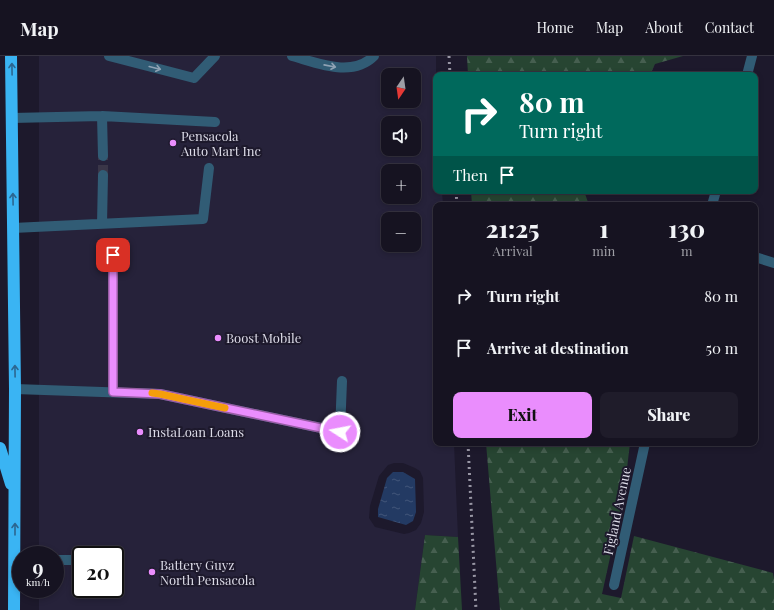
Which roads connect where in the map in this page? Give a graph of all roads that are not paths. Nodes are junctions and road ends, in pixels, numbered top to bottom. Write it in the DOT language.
graph roads {
  1 [pos="12,56"];
  2 [pos="109,56"];
  3 [pos="215,56"];
  4 [pos="292,56"];
  5 [pos="374,56"];
  6 [pos="752,56"];
  7 [pos="748,72"];
  8 [pos="102,116"];
  9 [pos="12,118"];
  10 [pos="215,122"];
  11 [pos="103,156"];
  12 [pos="209,168"];
  13 [pos="102,175"];
  14 [pos="102,224"];
  15 [pos="13,228"];
  16 [pos="113,255"];
  17 [pos="758,258"];
  18 [pos="774,262"];
  19 [pos="342,381"];
  20 [pos="15,389"];
  21 [pos="113,392"];
  22 [pos="644,446"];
  23 [pos="0,448"];
  24 [pos="15,495"];
  25 [pos="17,546"];
  26 [pos="614,585"];
  27 [pos="15,598"];
  28 [pos="14,610"];
  9 -- 1 [label="highway, one-way"];
  2 -- 3 [label="street, one-way"];
  4 -- 5 [label="street, one-way"];
  6 -- 7 [label="street"];
  8 -- 9 [label="street"];
  8 -- 10 [label="street"];
  8 -- 11 [label="street"];
  15 -- 9 [label="highway, one-way"];
  12 -- 14 [label="street"];
  13 -- 14 [label="street"];
  14 -- 15 [label="street"];
  20 -- 15 [label="highway, one-way"];
  16 -- 21 [label="street"];
  17 -- 18 [label="street"];
  19 -- 21 [label="street"];
  20 -- 21 [label="street"];
  20 -- 24 [label="highway"];
  22 -- 26 [label="street, Figland Avenue"];
  23 -- 24 [label="highway"];
  25 -- 24 [label="highway, one-way"];
  27 -- 28 [label="highway"];
}
